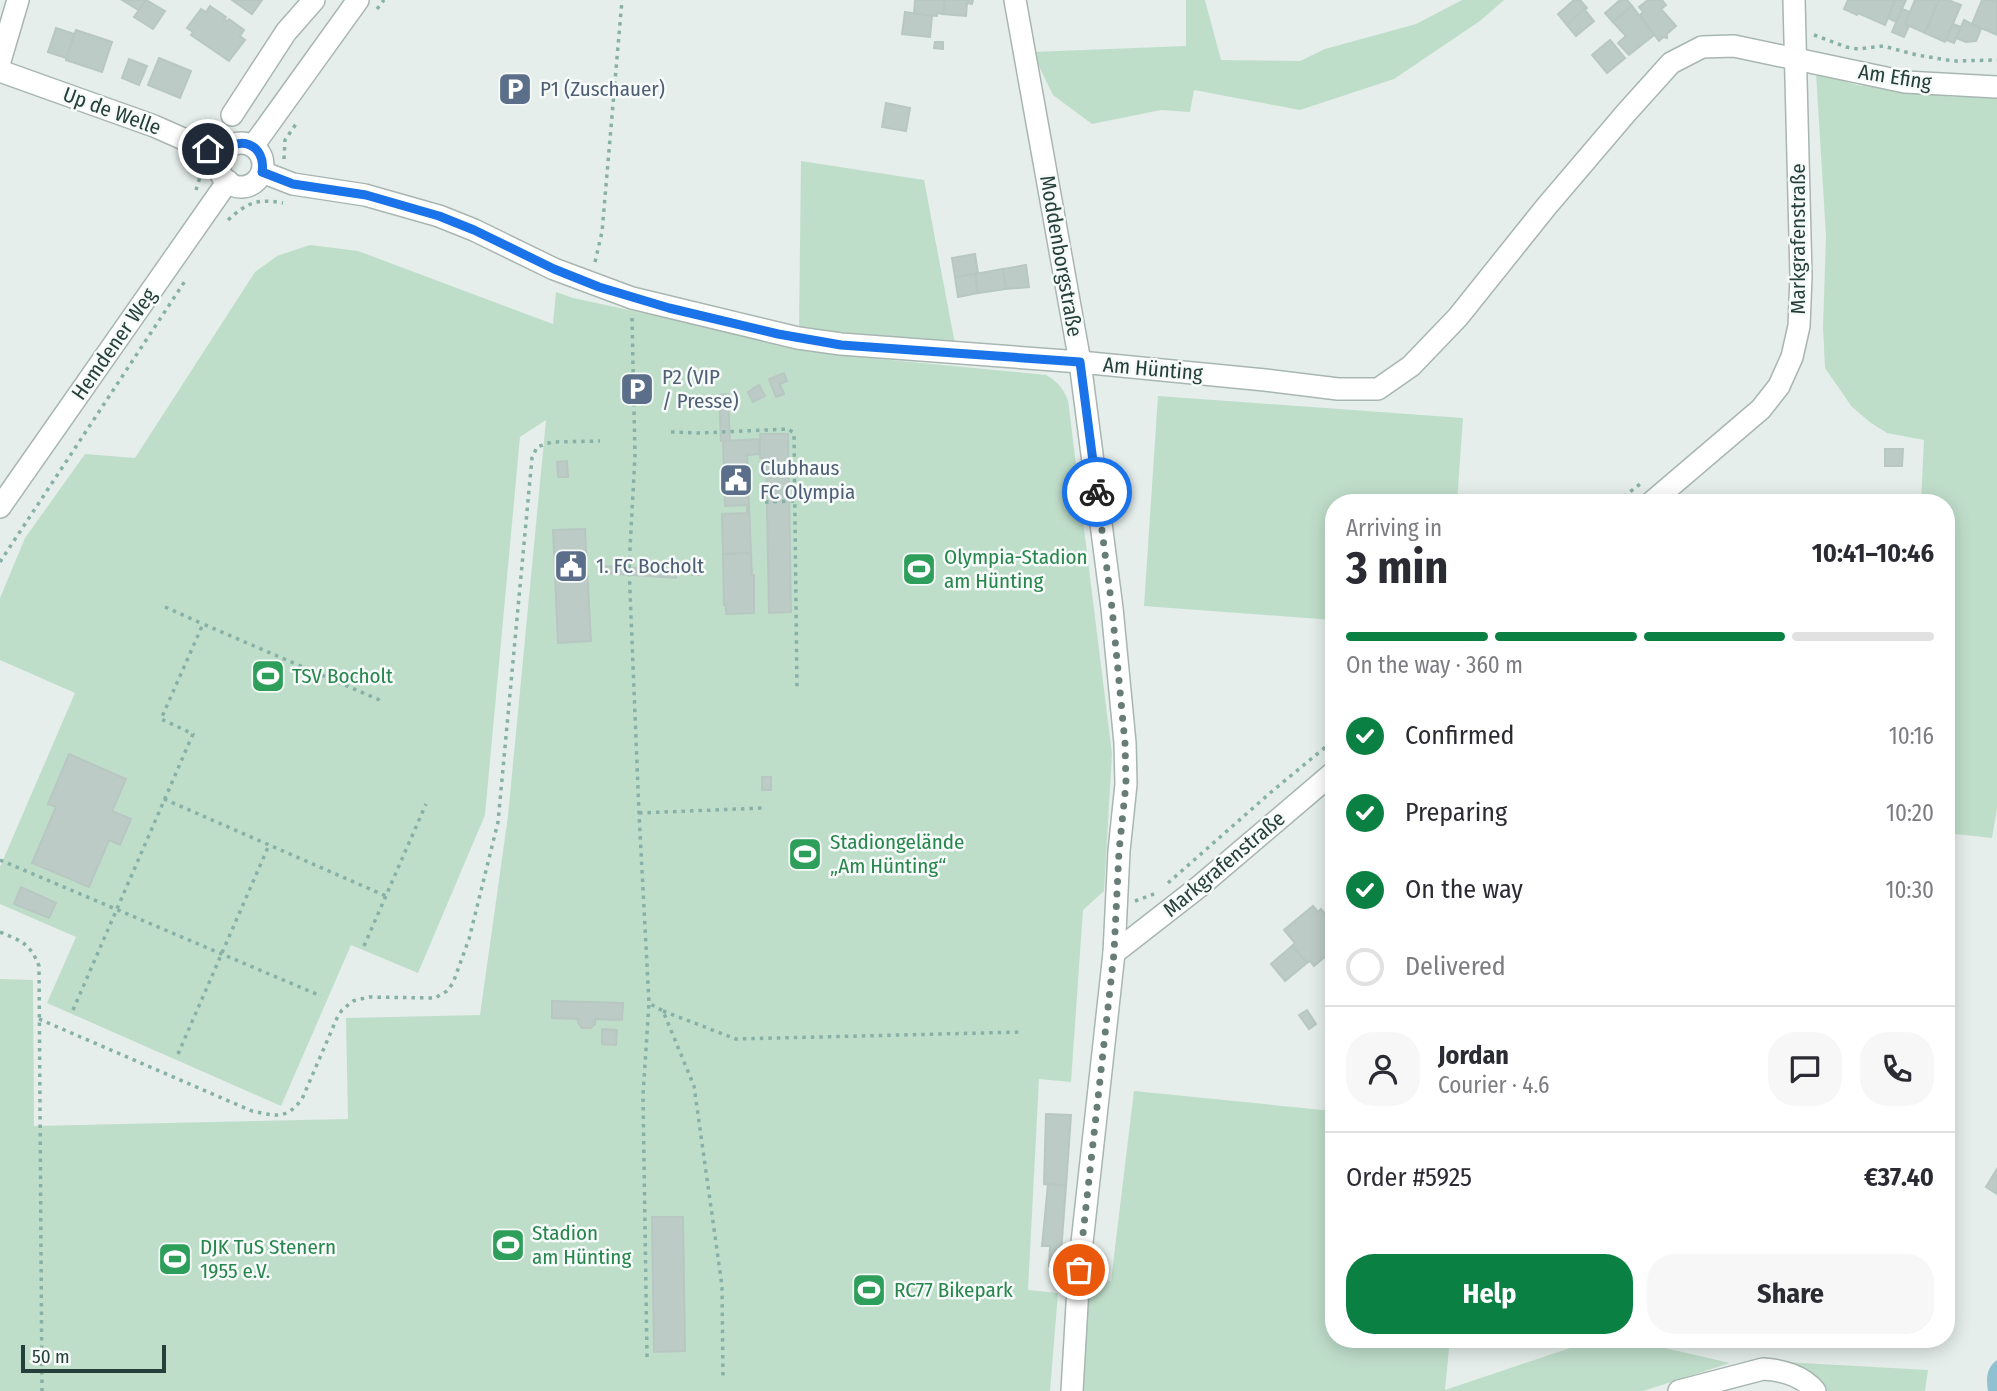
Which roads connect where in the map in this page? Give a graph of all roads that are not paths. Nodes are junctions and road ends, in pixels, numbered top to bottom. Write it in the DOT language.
graph roads {
  1 [pos="18,0"];
  2 [pos="314,0"];
  3 [pos="358,0"];
  4 [pos="1015,0"];
  5 [pos="1794,0"];
  6 [pos="1802,60"];
  7 [pos="0,61"];
  8 [pos="0,71"];
  9 [pos="1997,87"];
  10 [pos="232,115"];
  11 [pos="253,146"];
  12 [pos="222,156"];
  13 [pos="262,172"];
  14 [pos="228,181"];
  15 [pos="1080,362"];
  16 [pos="1660,494"];
  17 [pos="0,507"];
  18 [pos="1325,780"];
  19 [pos="1114,953"];
  20 [pos="1072,1391"];
  21 [pos="1679,1391"];
  22 [pos="1815,1391"];
  1 -- 7 [label="street"];
  2 -- 10 [label="street"];
  3 -- 11 [label="street"];
  4 -- 15 [label="street, Moddenborgstraße"];
  5 -- 6 [label="street, Markgrafenstraße"];
  6 -- 9 [label="street, Am Efing"];
  6 -- 15 [label="street, Am Hünting"];
  6 -- 16 [label="street, Markgrafenstraße"];
  8 -- 12 [label="street, Up de Welle"];
  11 -- 12 [label="street"];
  11 -- 13 [label="street"];
  12 -- 14 [label="street"];
  13 -- 14 [label="street"];
  13 -- 15 [label="street, Am Hünting"];
  14 -- 17 [label="street, Hemdener Weg"];
  15 -- 19 [label="street, Moddenborgstraße"];
  18 -- 19 [label="street, Markgrafenstraße"];
  19 -- 20 [label="street, Moddenborgstraße"];
  21 -- 22 [label="street"];
}
